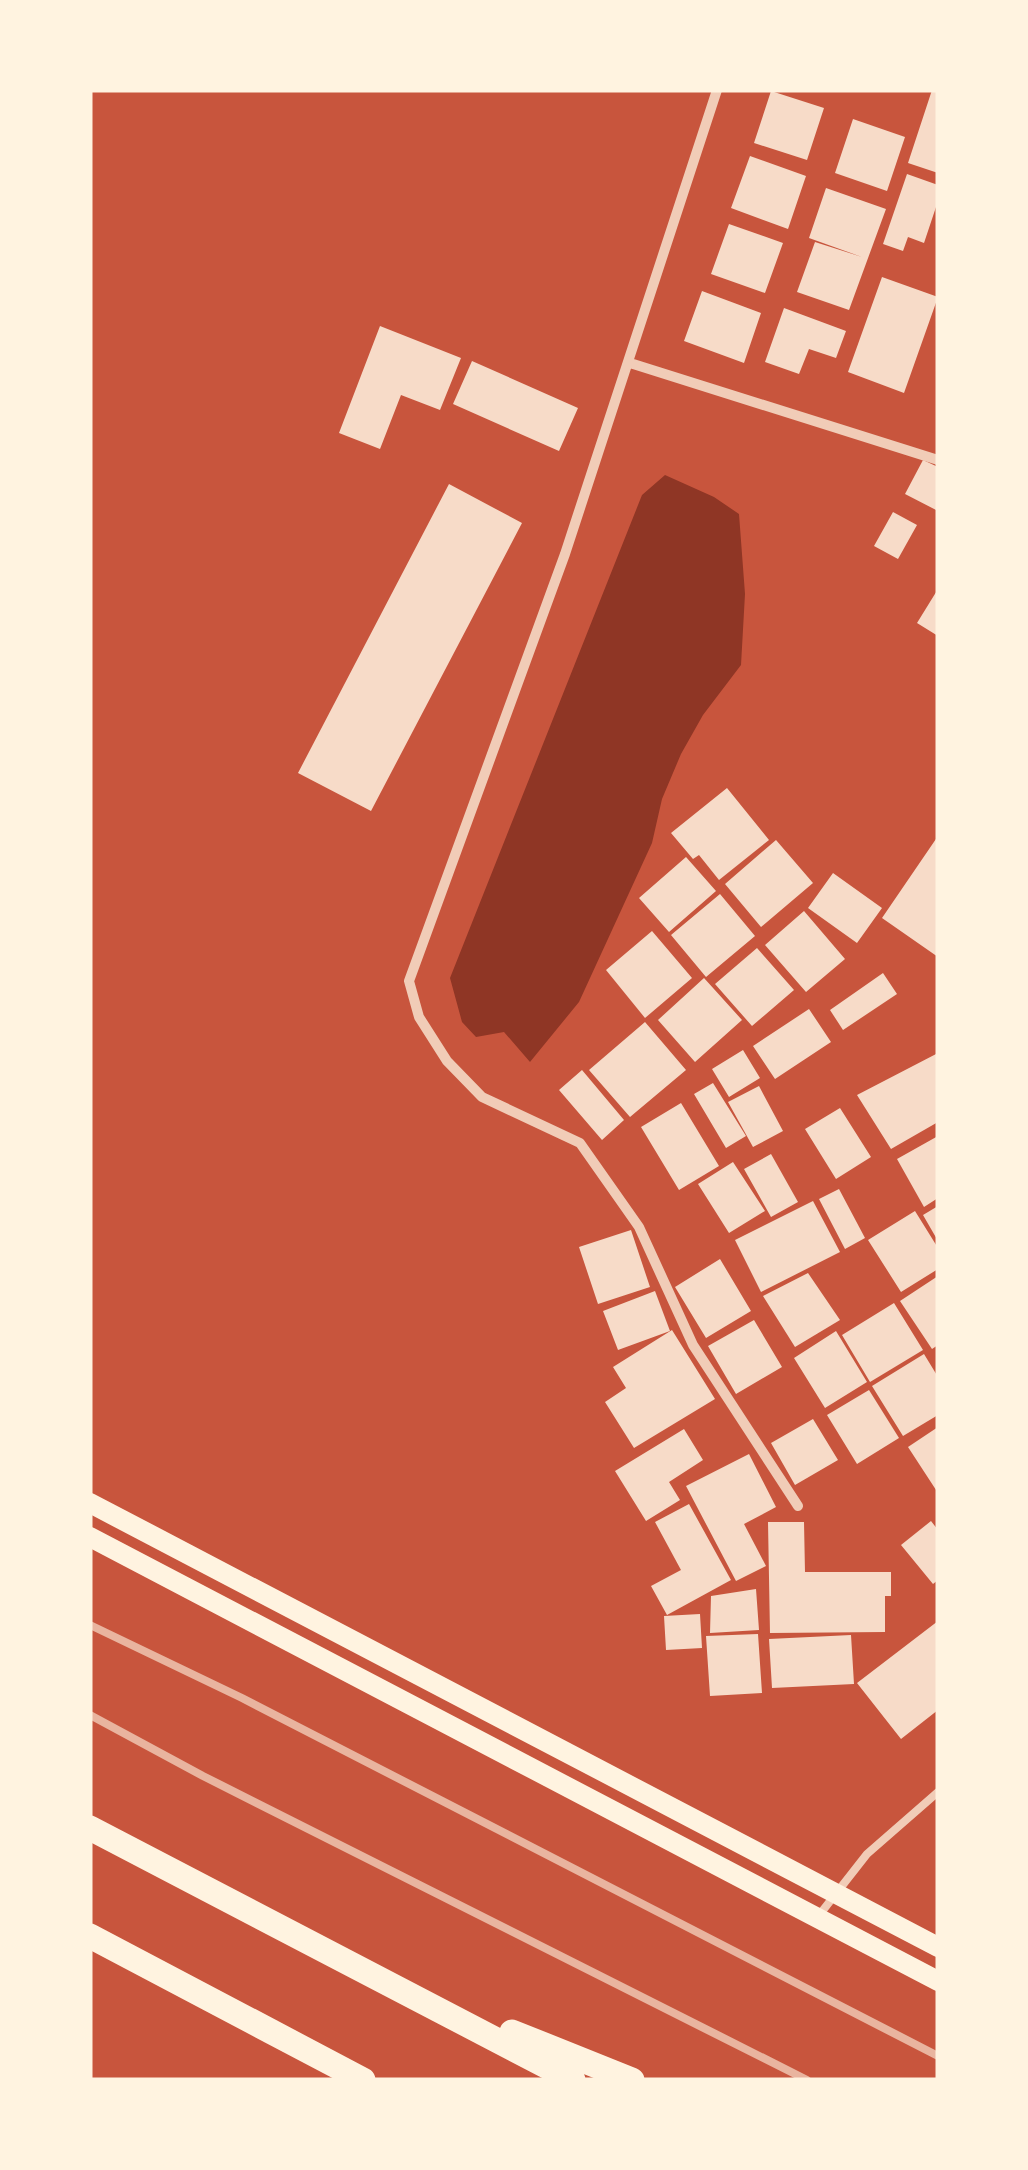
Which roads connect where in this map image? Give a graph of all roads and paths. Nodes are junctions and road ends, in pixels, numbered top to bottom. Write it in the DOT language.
graph roads {
  1 [pos="717,90"];
  2 [pos="630,363"];
  3 [pos="938,460"];
  4 [pos="90,1503"];
  5 [pos="798,1506"];
  6 [pos="90,1538"];
  7 [pos="938,1792"];
  8 [pos="90,1828"];
  9 [pos="835,1893"];
  10 [pos="818,1918"];
  11 [pos="90,1936"];
  12 [pos="938,1947"];
  13 [pos="369,1973"];
  14 [pos="938,1981"];
  15 [pos="363,2080"];
  16 [pos="573,2080"];
  17 [pos="632,2080"];
  1 -- 2 [label="street"];
  2 -- 3 [label="street"];
  2 -- 5 [label="street"];
  4 -- 9 [label="main road"];
  6 -- 10 [label="main road"];
  7 -- 9 [label="lane"];
  8 -- 13 [label="main road"];
  9 -- 10 [label="lane"];
  9 -- 12 [label="main road"];
  10 -- 14 [label="main road"];
  11 -- 15 [label="main road"];
  13 -- 16 [label="main road"];
  13 -- 17 [label="main road"];
}
